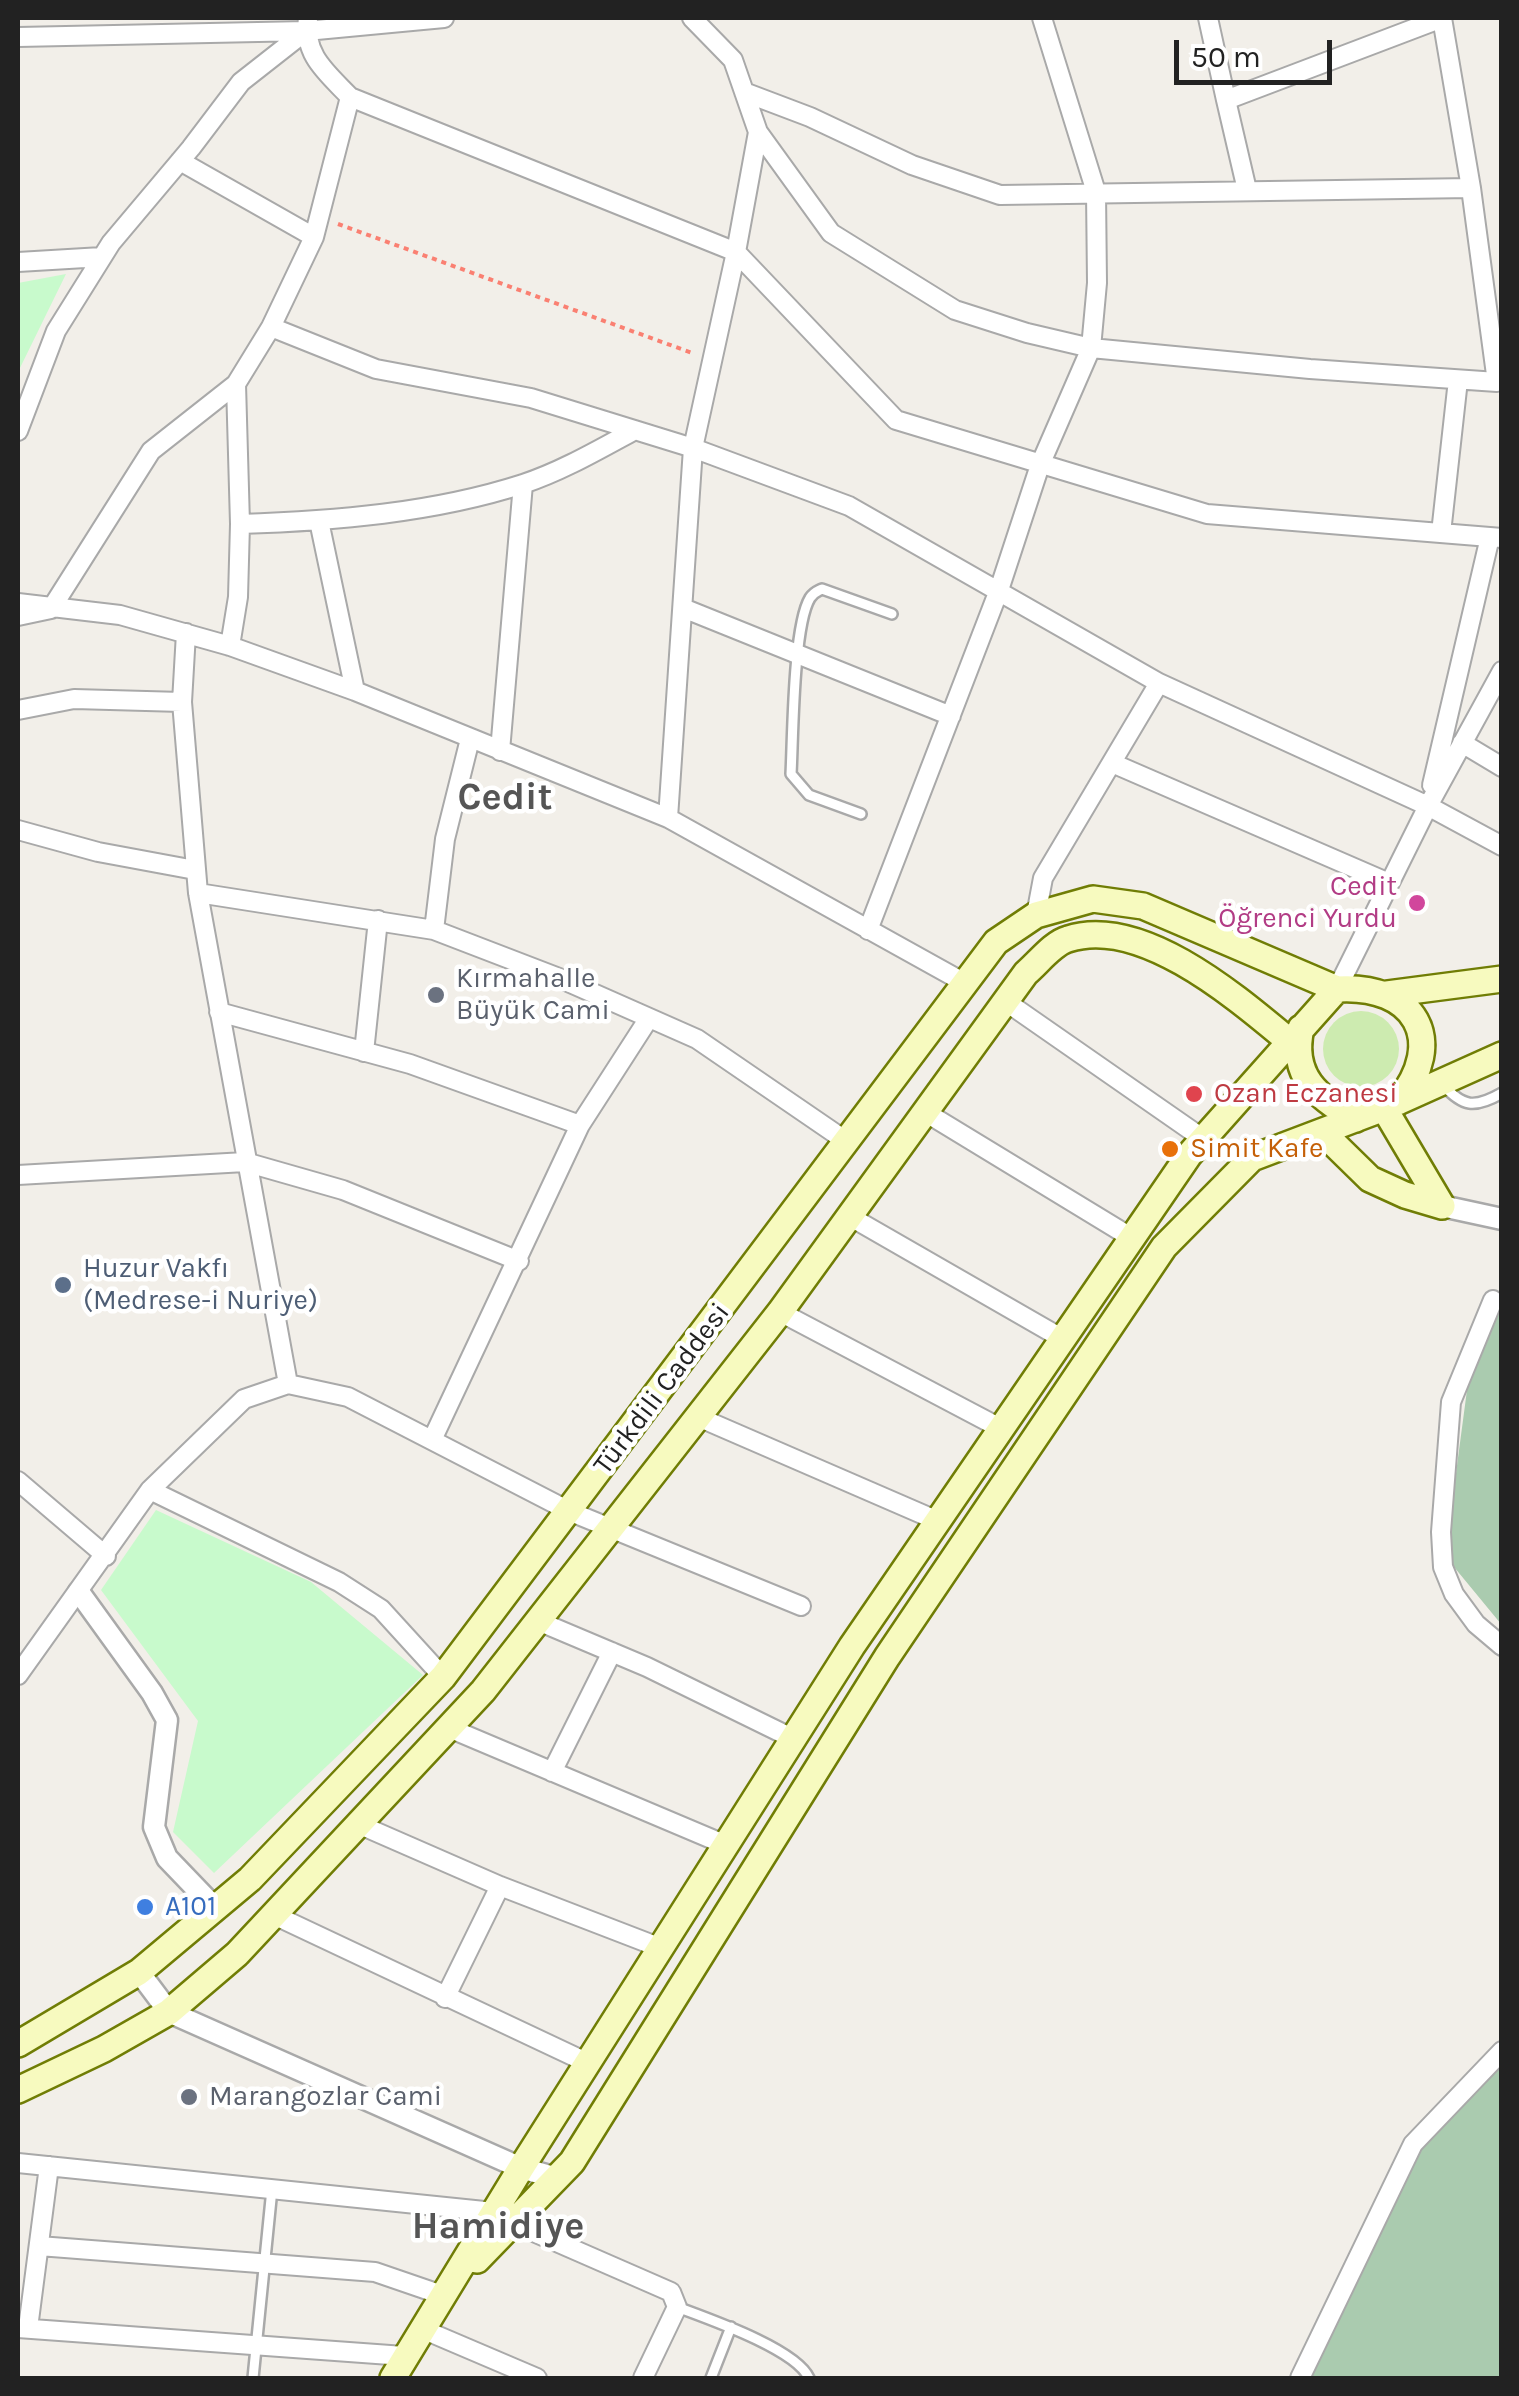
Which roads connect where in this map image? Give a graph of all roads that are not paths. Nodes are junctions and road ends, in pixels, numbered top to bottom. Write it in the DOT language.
graph roads {
  1 [pos="444,18"];
  2 [pos="692,18"];
  3 [pos="1042,18"];
  4 [pos="1208,18"];
  5 [pos="1442,18"];
  6 [pos="307,24"];
  7 [pos="54,27"];
  8 [pos="18,37"];
  9 [pos="744,92"];
  10 [pos="350,97"];
  11 [pos="1226,100"];
  12 [pos="758,132"];
  13 [pos="180,162"];
  14 [pos="1470,188"];
  15 [pos="1247,190"];
  16 [pos="1096,192"];
  17 [pos="314,237"];
  18 [pos="736,252"];
  19 [pos="102,258"];
  20 [pos="18,262"];
  21 [pos="271,327"];
  22 [pos="1091,348"];
  23 [pos="1497,360"];
  24 [pos="1458,380"];
  25 [pos="236,384"];
  26 [pos="18,430"];
  27 [pos="635,430"];
  28 [pos="693,448"];
  29 [pos="1040,465"];
  30 [pos="523,484"];
  31 [pos="319,521"];
  32 [pos="240,524"];
  33 [pos="1441,533"];
  34 [pos="1496,538"];
  35 [pos="1000,590"];
  36 [pos="18,603"];
  37 [pos="683,608"];
  38 [pos="51,609"];
  39 [pos="892,614"];
  40 [pos="18,616"];
  41 [pos="186,633"];
  42 [pos="230,646"];
  43 [pos="798,654"];
  44 [pos="1502,671"];
  45 [pos="1160,682"];
  46 [pos="356,691"];
  47 [pos="182,702"];
  48 [pos="18,710"];
  49 [pos="950,716"];
  50 [pos="470,739"];
  51 [pos="1462,744"];
  52 [pos="500,751"];
  53 [pos="1112,763"];
  54 [pos="1502,767"];
  55 [pos="1428,806"];
  56 [pos="861,814"];
  57 [pos="668,818"];
  58 [pos="18,830"];
  59 [pos="1502,846"];
  60 [pos="195,870"];
  61 [pos="1388,883"];
  62 [pos="198,893"];
  63 [pos="1036,916"];
  64 [pos="378,920"];
  65 [pos="434,930"];
  66 [pos="868,930"];
  67 [pos="1502,979"];
  68 [pos="965,983"];
  69 [pos="1337,990"];
  70 [pos="1387,994"];
  71 [pos="1006,1001"];
  72 [pos="219,1012"];
  73 [pos="649,1018"];
  74 [pos="1295,1035"];
  75 [pos="364,1052"];
  76 [pos="1502,1054"];
  77 [pos="1440,1082"];
  78 [pos="1502,1094"];
  79 [pos="1391,1105"];
  80 [pos="925,1112"];
  81 [pos="1356,1119"];
  82 [pos="580,1125"];
  83 [pos="1322,1133"];
  84 [pos="1202,1138"];
  85 [pos="846,1140"];
  86 [pos="245,1162"];
  87 [pos="18,1174"];
  88 [pos="1442,1206"];
  89 [pos="849,1216"];
  90 [pos="1502,1219"];
  91 [pos="1132,1238"];
  92 [pos="519,1261"];
  93 [pos="1493,1300"];
  94 [pos="780,1312"];
  95 [pos="1062,1339"];
  96 [pos="288,1384"];
  97 [pos="698,1417"];
  98 [pos="1002,1429"];
  99 [pos="432,1440"];
  100 [pos="18,1481"];
  101 [pos="150,1490"];
  102 [pos="570,1512"];
  103 [pos="938,1521"];
  104 [pos="612,1526"];
  105 [pos="106,1556"];
  106 [pos="78,1592"];
  107 [pos="801,1606"];
  108 [pos="538,1621"];
  109 [pos="1502,1646"];
  110 [pos="612,1652"];
  111 [pos="18,1675"];
  112 [pos="444,1677"];
  113 [pos="449,1728"];
  114 [pos="794,1738"];
  115 [pos="552,1772"];
  116 [pos="358,1824"];
  117 [pos="726,1846"];
  118 [pos="500,1886"];
  119 [pos="215,1908"];
  120 [pos="274,1914"];
  121 [pos="661,1948"];
  122 [pos="139,1972"];
  123 [pos="445,1998"];
  124 [pos="169,2012"];
  125 [pos="18,2044"];
  126 [pos="1502,2051"];
  127 [pos="588,2063"];
  128 [pos="18,2090"];
  129 [pos="18,2163"];
  130 [pos="49,2166"];
  131 [pos="522,2168"];
  132 [pos="557,2178"];
  133 [pos="272,2189"];
  134 [pos="504,2217"];
  135 [pos="39,2246"];
  136 [pos="265,2264"];
  137 [pos="442,2296"];
  138 [pos="677,2307"];
  139 [pos="731,2327"];
  140 [pos="23,2328"];
  141 [pos="422,2328"];
  142 [pos="256,2346"];
  143 [pos="398,2368"];
  144 [pos="254,2378"];
  145 [pos="537,2378"];
  146 [pos="643,2378"];
  147 [pos="711,2378"];
  148 [pos="809,2378"];
  149 [pos="1300,2378"];
  1 -- 6 [label="street"];
  2 -- 9 [label="street"];
  3 -- 16 [label="street"];
  4 -- 11 [label="street"];
  5 -- 11 [label="street"];
  5 -- 14 [label="street"];
  6 -- 7 [label="street"];
  6 -- 10 [label="street"];
  6 -- 13 [label="street"];
  7 -- 8 [label="street"];
  9 -- 12 [label="street"];
  9 -- 16 [label="street"];
  10 -- 17 [label="street"];
  10 -- 18 [label="street"];
  11 -- 15 [label="street"];
  12 -- 18 [label="street"];
  12 -- 22 [label="street"];
  13 -- 17 [label="street"];
  13 -- 19 [label="street"];
  14 -- 15 [label="street"];
  14 -- 23 [label="street"];
  15 -- 16 [label="street"];
  16 -- 22 [label="street"];
  17 -- 21 [label="street"];
  18 -- 28 [label="street"];
  18 -- 29 [label="street"];
  19 -- 20 [label="street"];
  19 -- 26 [label="street"];
  21 -- 25 [label="street"];
  21 -- 27 [label="street"];
  22 -- 24 [label="street"];
  22 -- 29 [label="street"];
  23 -- 24 [label="street"];
  24 -- 33 [label="street"];
  25 -- 32 [label="street"];
  25 -- 38 [label="street"];
  27 -- 28 [label="street"];
  27 -- 30 [label="street"];
  28 -- 35 [label="street"];
  28 -- 37 [label="street"];
  29 -- 33 [label="street"];
  29 -- 35 [label="street"];
  30 -- 31 [label="street"];
  30 -- 52 [label="street"];
  31 -- 32 [label="street"];
  31 -- 46 [label="street"];
  32 -- 42 [label="street"];
  33 -- 34 [label="street"];
  34 -- 55 [label="street"];
  35 -- 45 [label="street"];
  35 -- 49 [label="street"];
  36 -- 38 [label="street"];
  37 -- 43 [label="street"];
  37 -- 57 [label="street"];
  38 -- 40 [label="street"];
  38 -- 41 [label="street"];
  39 -- 43 [label="lane"];
  41 -- 42 [label="street"];
  41 -- 47 [label="street"];
  42 -- 46 [label="street"];
  43 -- 49 [label="street"];
  43 -- 56 [label="lane"];
  44 -- 51 [label="street"];
  45 -- 53 [label="street"];
  45 -- 55 [label="street"];
  46 -- 50 [label="street"];
  47 -- 48 [label="street"];
  47 -- 60 [label="street"];
  49 -- 66 [label="street"];
  50 -- 52 [label="street"];
  50 -- 65 [label="street"];
  51 -- 54 [label="street"];
  51 -- 55 [label="street"];
  52 -- 57 [label="street"];
  53 -- 61 [label="street"];
  53 -- 63 [label="street"];
  55 -- 59 [label="street"];
  55 -- 61 [label="street"];
  57 -- 66 [label="street"];
  58 -- 60 [label="street"];
  60 -- 62 [label="street"];
  61 -- 69 [label="street"];
  62 -- 64 [label="street"];
  62 -- 72 [label="street"];
  63 -- 68 [label="main road, Türkdili Caddesi"];
  63 -- 69 [label="main road, Türkdili Caddesi"];
  64 -- 65 [label="street"];
  64 -- 75 [label="street"];
  65 -- 73 [label="street"];
  66 -- 68 [label="street"];
  67 -- 70 [label="main road"];
  68 -- 85 [label="main road, Türkdili Caddesi"];
  69 -- 70 [label="main road"];
  69 -- 74 [label="main road"];
  70 -- 79 [label="main road"];
  71 -- 74 [label="main road, Türkdili Caddesi"];
  71 -- 80 [label="main road, Türkdili Caddesi"];
  71 -- 84 [label="street"];
  72 -- 75 [label="street"];
  72 -- 86 [label="street"];
  73 -- 82 [label="street"];
  73 -- 85 [label="street"];
  74 -- 81 [label="main road"];
  74 -- 84 [label="main road"];
  75 -- 82 [label="street"];
  76 -- 77 [label="main road"];
  77 -- 78 [label="lane"];
  77 -- 79 [label="main road"];
  79 -- 81 [label="main road"];
  79 -- 88 [label="main road"];
  80 -- 89 [label="main road, Türkdili Caddesi"];
  80 -- 91 [label="street"];
  81 -- 83 [label="main road"];
  82 -- 92 [label="street"];
  83 -- 88 [label="main road"];
  83 -- 132 [label="main road"];
  84 -- 91 [label="main road"];
  85 -- 102 [label="main road, Türkdili Caddesi"];
  86 -- 87 [label="street"];
  86 -- 92 [label="street"];
  86 -- 96 [label="street"];
  88 -- 90 [label="street"];
  89 -- 94 [label="main road, Türkdili Caddesi"];
  89 -- 95 [label="street"];
  91 -- 95 [label="main road"];
  92 -- 99 [label="street"];
  93 -- 109 [label="street"];
  94 -- 97 [label="main road, Türkdili Caddesi"];
  94 -- 98 [label="street"];
  95 -- 98 [label="main road"];
  96 -- 99 [label="street"];
  96 -- 101 [label="street"];
  97 -- 103 [label="street"];
  97 -- 104 [label="main road, Türkdili Caddesi"];
  98 -- 103 [label="main road"];
  99 -- 102 [label="street"];
  100 -- 105 [label="street"];
  101 -- 105 [label="street"];
  101 -- 112 [label="street"];
  102 -- 104 [label="street"];
  102 -- 112 [label="main road, Türkdili Caddesi"];
  103 -- 114 [label="main road"];
  104 -- 107 [label="street"];
  104 -- 108 [label="main road, Türkdili Caddesi"];
  105 -- 106 [label="street"];
  106 -- 111 [label="street"];
  106 -- 119 [label="street"];
  108 -- 110 [label="street"];
  108 -- 113 [label="main road, Türkdili Caddesi"];
  110 -- 114 [label="street"];
  110 -- 115 [label="street"];
  112 -- 119 [label="main road, Türkdili Caddesi"];
  113 -- 115 [label="street"];
  113 -- 116 [label="main road, Türkdili Caddesi"];
  114 -- 117 [label="main road"];
  115 -- 117 [label="street"];
  116 -- 118 [label="street"];
  116 -- 120 [label="main road, Türkdili Caddesi"];
  117 -- 121 [label="main road"];
  118 -- 121 [label="street"];
  118 -- 123 [label="street"];
  119 -- 122 [label="main road, Türkdili Caddesi"];
  120 -- 123 [label="street"];
  120 -- 124 [label="main road, Türkdili Caddesi"];
  121 -- 127 [label="main road"];
  122 -- 124 [label="street"];
  122 -- 125 [label="main road, Türkdili Caddesi"];
  123 -- 127 [label="street"];
  124 -- 128 [label="main road, Türkdili Caddesi"];
  124 -- 131 [label="street"];
  126 -- 149 [label="street"];
  127 -- 131 [label="main road"];
  129 -- 130 [label="street"];
  130 -- 133 [label="street"];
  130 -- 135 [label="street"];
  131 -- 132 [label="street"];
  131 -- 134 [label="main road"];
  132 -- 134 [label="main road"];
  133 -- 134 [label="street"];
  133 -- 136 [label="lane"];
  134 -- 137 [label="main road"];
  134 -- 138 [label="street"];
  135 -- 136 [label="street"];
  135 -- 140 [label="street"];
  136 -- 137 [label="street"];
  136 -- 142 [label="lane"];
  137 -- 141 [label="main road"];
  138 -- 139 [label="lane"];
  138 -- 146 [label="street"];
  139 -- 147 [label="lane"];
  139 -- 148 [label="lane"];
  140 -- 142 [label="street"];
  141 -- 143 [label="main road"];
  141 -- 145 [label="street"];
  142 -- 143 [label="street"];
  142 -- 144 [label="lane"];
}
